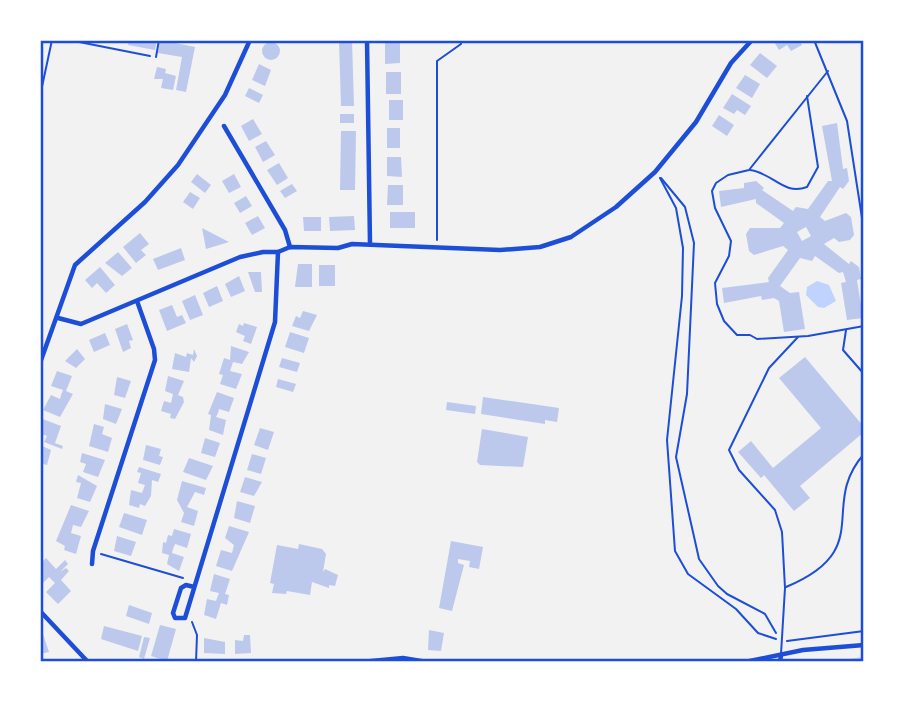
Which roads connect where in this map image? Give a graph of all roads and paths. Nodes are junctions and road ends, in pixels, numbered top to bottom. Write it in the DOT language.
graph roads {
  1 [pos="52,40"];
  2 [pos="69,40"];
  3 [pos="159,40"];
  4 [pos="250,40"];
  5 [pos="367,40"];
  6 [pos="461,40"];
  7 [pos="752,40"];
  8 [pos="814,40"];
  9 [pos="150,56"];
  10 [pos="156,57"];
  11 [pos="828,71"];
  12 [pos="807,95"];
  13 [pos="40,96"];
  14 [pos="224,126"];
  15 [pos="749,170"];
  16 [pos="864,231"];
  17 [pos="370,244"];
  18 [pos="290,247"];
  19 [pos="436,248"];
  20 [pos="278,252"];
  21 [pos="137,301"];
  22 [pos="58,318"];
  23 [pos="864,326"];
  24 [pos="846,330"];
  25 [pos="798,337"];
  26 [pos="40,363"];
  27 [pos="864,374"];
  28 [pos="864,454"];
  29 [pos="93,551"];
  30 [pos="92,564"];
  31 [pos="195,584"];
  32 [pos="785,588"];
  33 [pos="40,611"];
  34 [pos="186,615"];
  35 [pos="864,631"];
  36 [pos="780,641"];
  37 [pos="864,645"];
  38 [pos="781,655"];
  39 [pos="86,661"];
  40 [pos="196,662"];
  41 [pos="361,662"];
  42 [pos="427,662"];
  43 [pos="745,662"];
  44 [pos="780,662"];
  1 -- 13 [label="path"];
  2 -- 9 [label="path"];
  3 -- 10 [label="path"];
  4 -- 22 [label="street"];
  5 -- 17 [label="street"];
  6 -- 19 [label="path"];
  7 -- 19 [label="street"];
  8 -- 11 [label="lane"];
  11 -- 12 [label="lane"];
  11 -- 16 [label="lane"];
  12 -- 15 [label="lane"];
  12 -- 15 [label="lane"];
  14 -- 18 [label="street"];
  15 -- 25 [label="lane"];
  17 -- 18 [label="street"];
  17 -- 19 [label="street"];
  18 -- 20 [label="street"];
  20 -- 21 [label="street"];
  20 -- 31 [label="street"];
  21 -- 22 [label="street"];
  21 -- 29 [label="street"];
  22 -- 26 [label="street"];
  23 -- 24 [label="lane"];
  24 -- 25 [label="lane"];
  24 -- 27 [label="lane"];
  25 -- 32 [label="lane"];
  28 -- 32 [label="lane"];
  29 -- 30 [label="street"];
  29 -- 31 [label="path"];
  31 -- 34 [label="street"];
  31 -- 34 [label="street"];
  32 -- 36 [label="lane"];
  33 -- 39 [label="street"];
  34 -- 40 [label="path"];
  35 -- 36 [label="path"];
  36 -- 36 [label="path"];
  36 -- 38 [label="lane"];
  37 -- 38 [label="street"];
  38 -- 43 [label="street"];
  38 -- 44 [label="street"];
  41 -- 42 [label="street"];
}
